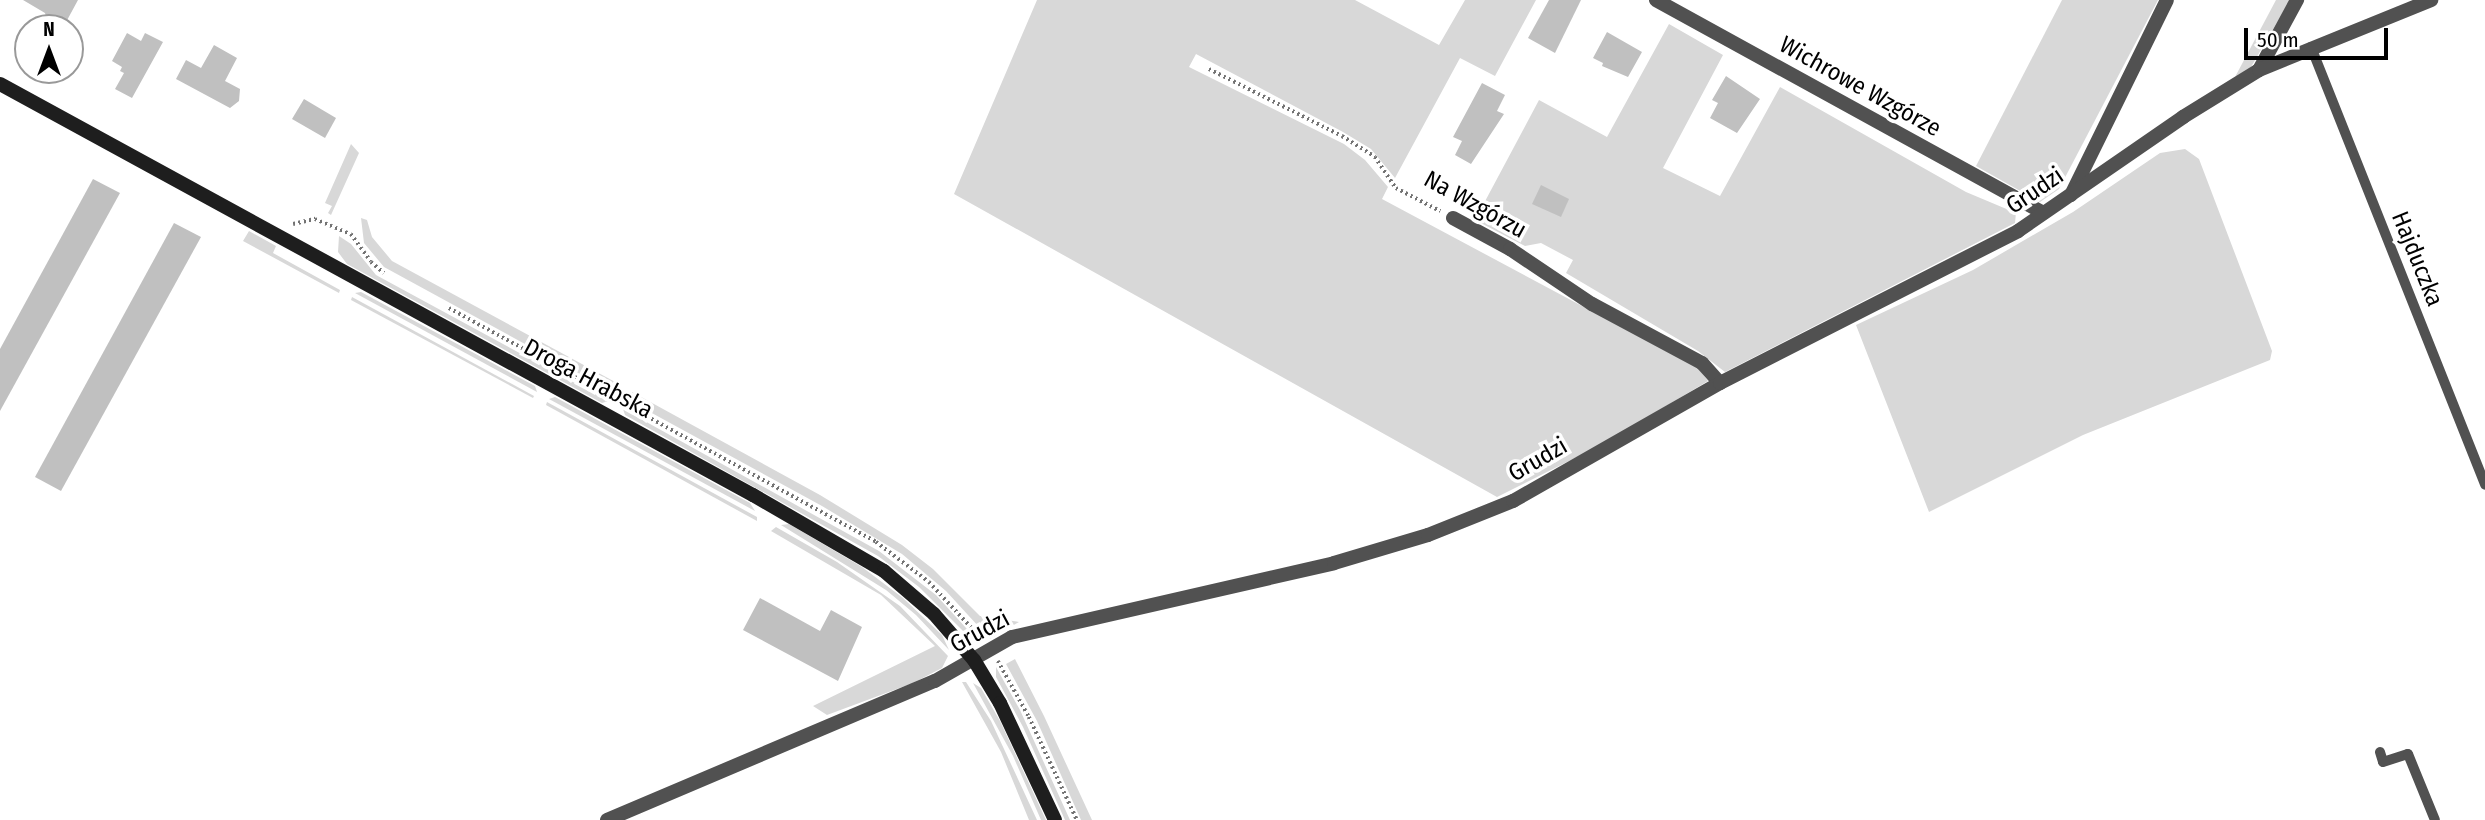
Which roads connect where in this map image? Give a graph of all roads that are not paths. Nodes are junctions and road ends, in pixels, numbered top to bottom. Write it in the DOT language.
graph roads {
  1 [pos="1656,0"];
  2 [pos="2168,0"];
  3 [pos="2297,0"];
  4 [pos="2431,0"];
  5 [pos="2311,47"];
  6 [pos="2259,70"];
  7 [pos="0,83"];
  8 [pos="2071,195"];
  9 [pos="2043,213"];
  10 [pos="1453,218"];
  11 [pos="1720,383"];
  12 [pos="2485,485"];
  13 [pos="974,660"];
  14 [pos="2380,752"];
  15 [pos="607,820"];
  16 [pos="1055,820"];
  17 [pos="2435,820"];
  1 -- 9 [label="street, Wichrowe Wzgórze"];
  2 -- 8 [label="street"];
  3 -- 6 [label="street"];
  4 -- 5 [label="street, Grudzi"];
  5 -- 6 [label="street, Grudzi"];
  5 -- 12 [label="lane, Hajduczka"];
  6 -- 8 [label="street, Grudzi"];
  7 -- 13 [label="street, Droga Hrabska"];
  8 -- 9 [label="street, Grudzi"];
  9 -- 11 [label="street, Grudzi"];
  10 -- 11 [label="street, Na Wzgórzu"];
  11 -- 13 [label="street, Grudzi"];
  13 -- 15 [label="street, Grudzi"];
  13 -- 16 [label="street, Droga Hrabska"];
  14 -- 17 [label="lane"];
}
